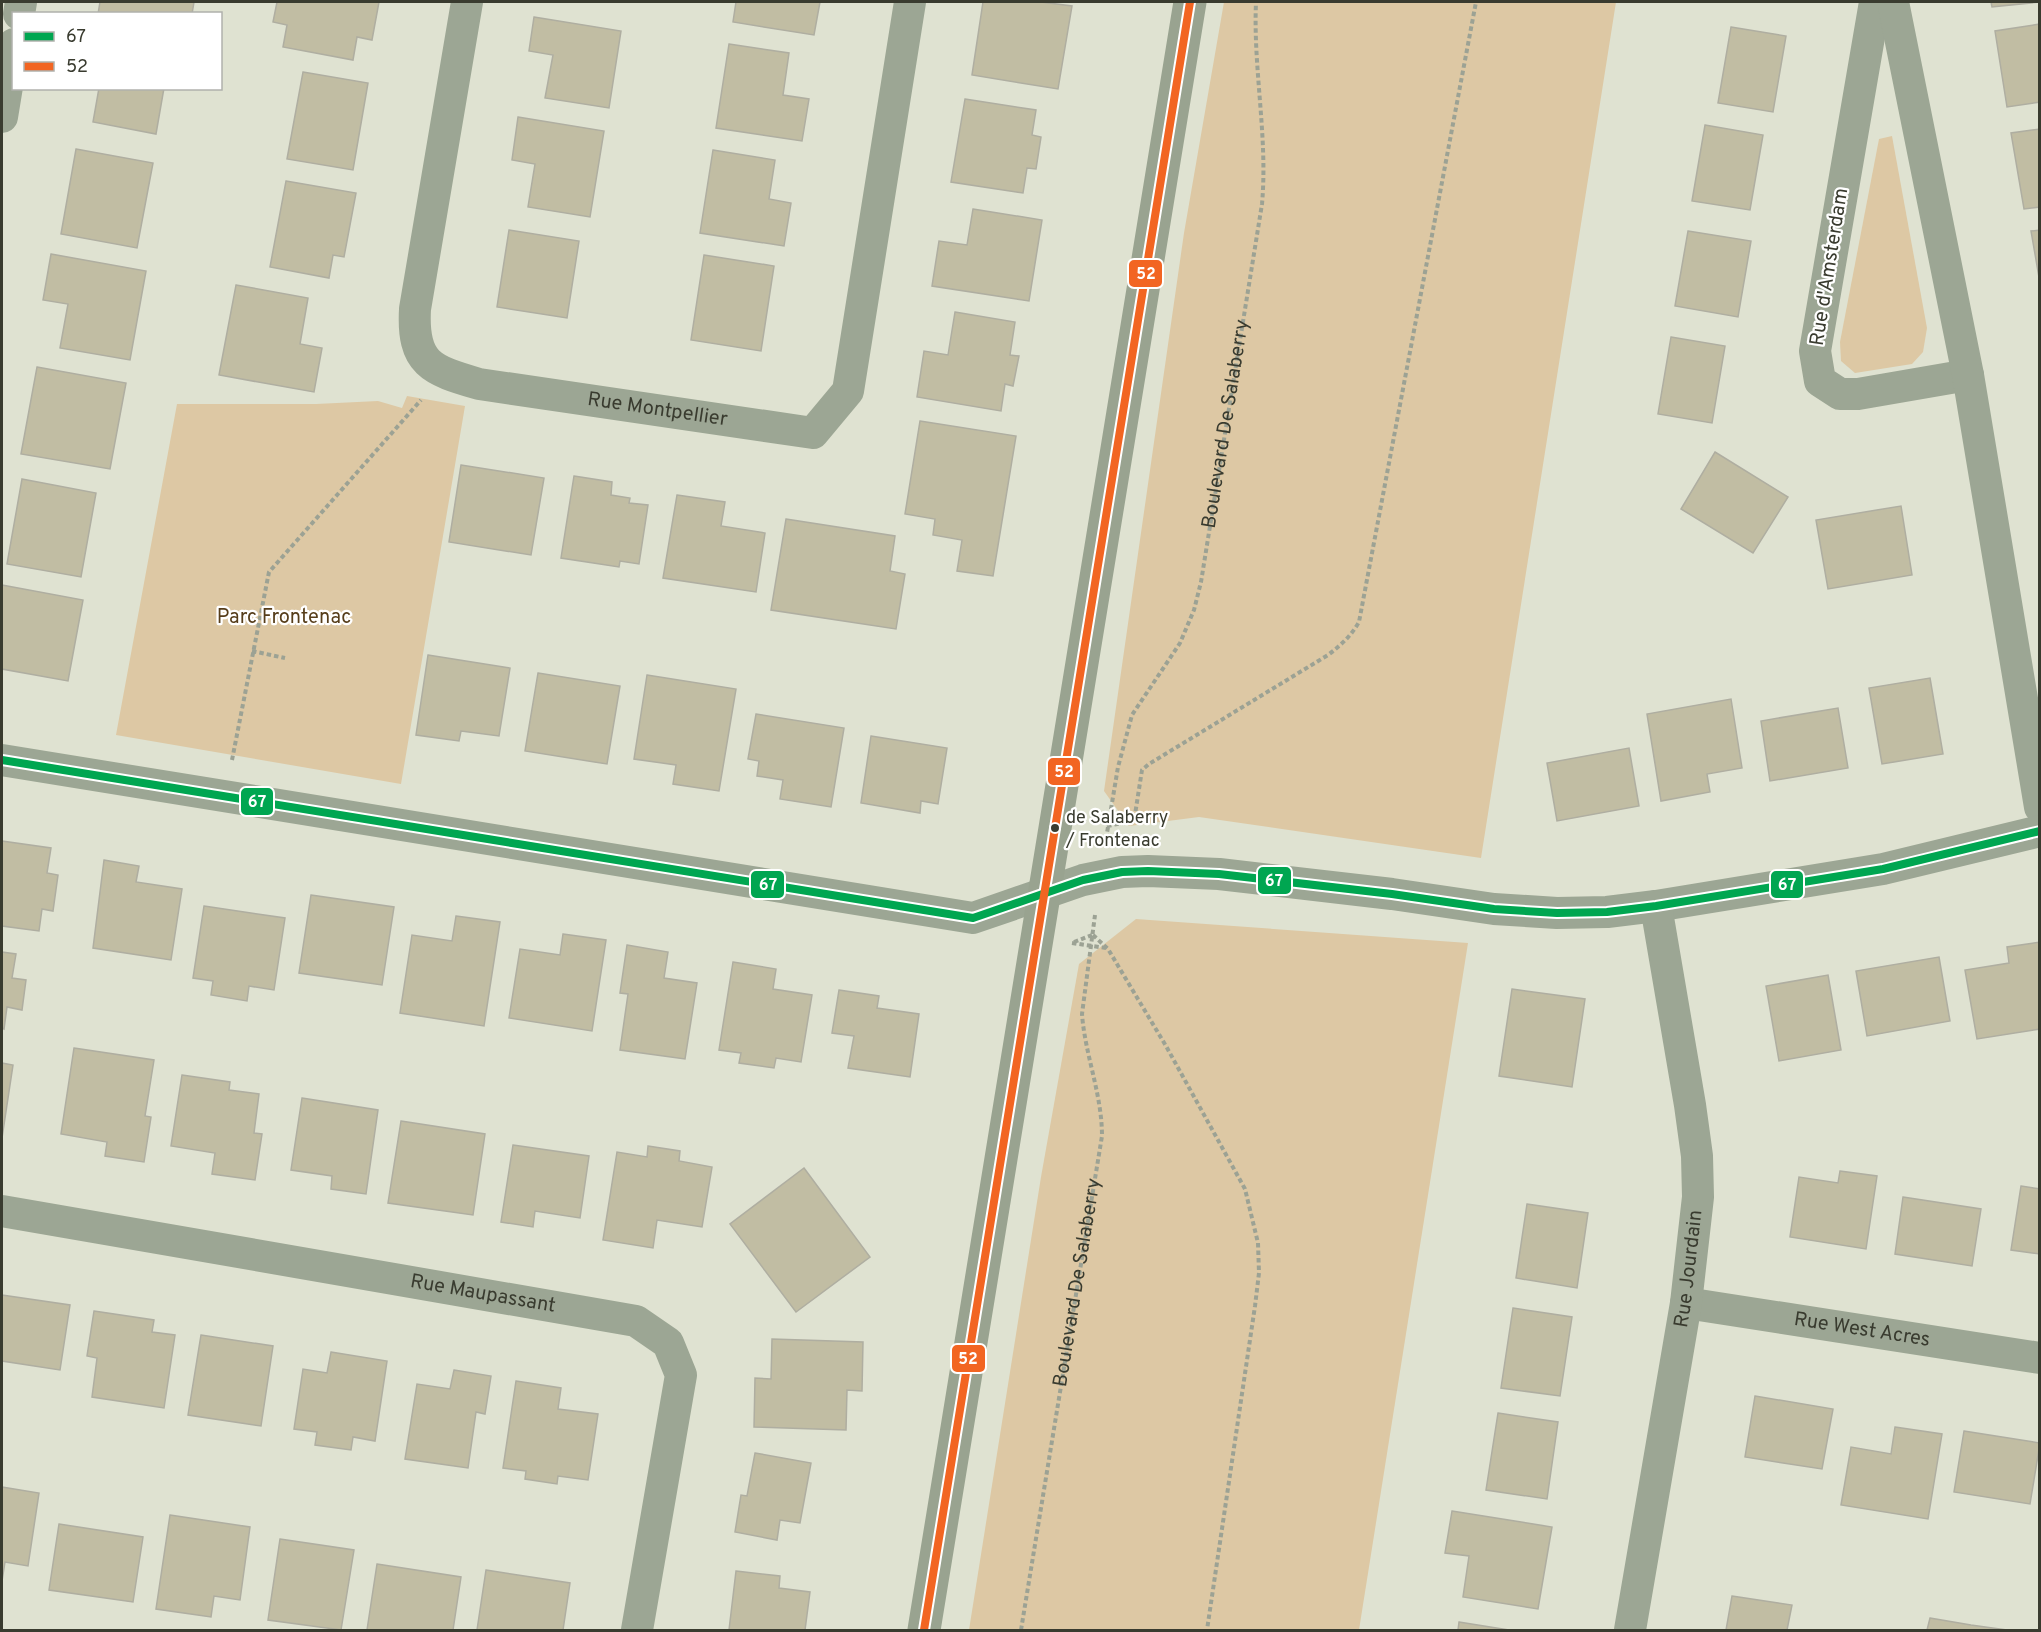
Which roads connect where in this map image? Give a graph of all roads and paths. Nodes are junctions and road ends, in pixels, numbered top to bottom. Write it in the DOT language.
graph roads {
  1 [pos="467,2"];
  2 [pos="910,2"];
  3 [pos="1190,2"];
  4 [pos="1256,2"];
  5 [pos="1476,2"];
  6 [pos="1875,2"];
  7 [pos="1893,2"];
  8 [pos="12,56"];
  9 [pos="2,117"];
  10 [pos="1968,375"];
  11 [pos="421,399"];
  12 [pos="252,651"];
  13 [pos="285,658"];
  14 [pos="2,760"];
  15 [pos="232,760"];
  16 [pos="2040,807"];
  17 [pos="2040,831"];
  18 [pos="1043,894"];
  19 [pos="1656,906"];
  20 [pos="1071,943"];
  21 [pos="1090,946"];
  22 [pos="1108,949"];
  23 [pos="2,1211"];
  24 [pos="1686,1303"];
  25 [pos="2040,1358"];
  26 [pos="637,1630"];
  27 [pos="924,1630"];
  28 [pos="1021,1630"];
  29 [pos="1207,1630"];
  30 [pos="1630,1630"];
  1 -- 2 [label="street, Rue Montpellier"];
  3 -- 18 [label="street"];
  4 -- 5 [label="path, Boulevard De Salaberry"];
  6 -- 10 [label="street, Rue d'Amsterdam"];
  7 -- 10 [label="street"];
  8 -- 9 [label="street"];
  10 -- 16 [label="street"];
  11 -- 12 [label="path"];
  12 -- 13 [label="path"];
  12 -- 15 [label="path"];
  14 -- 18 [label="street"];
  17 -- 19 [label="street"];
  18 -- 19 [label="street"];
  18 -- 27 [label="street"];
  19 -- 24 [label="street, Rue Jourdain"];
  20 -- 21 [label="path"];
  21 -- 22 [label="path"];
  21 -- 22 [label="path, Boulevard De Salaberry"];
  21 -- 28 [label="path, Boulevard De Salaberry"];
  22 -- 29 [label="path"];
  23 -- 26 [label="street, Rue Maupassant"];
  24 -- 25 [label="street, Rue West Acres"];
  24 -- 30 [label="street, Rue Jourdain"];
}
